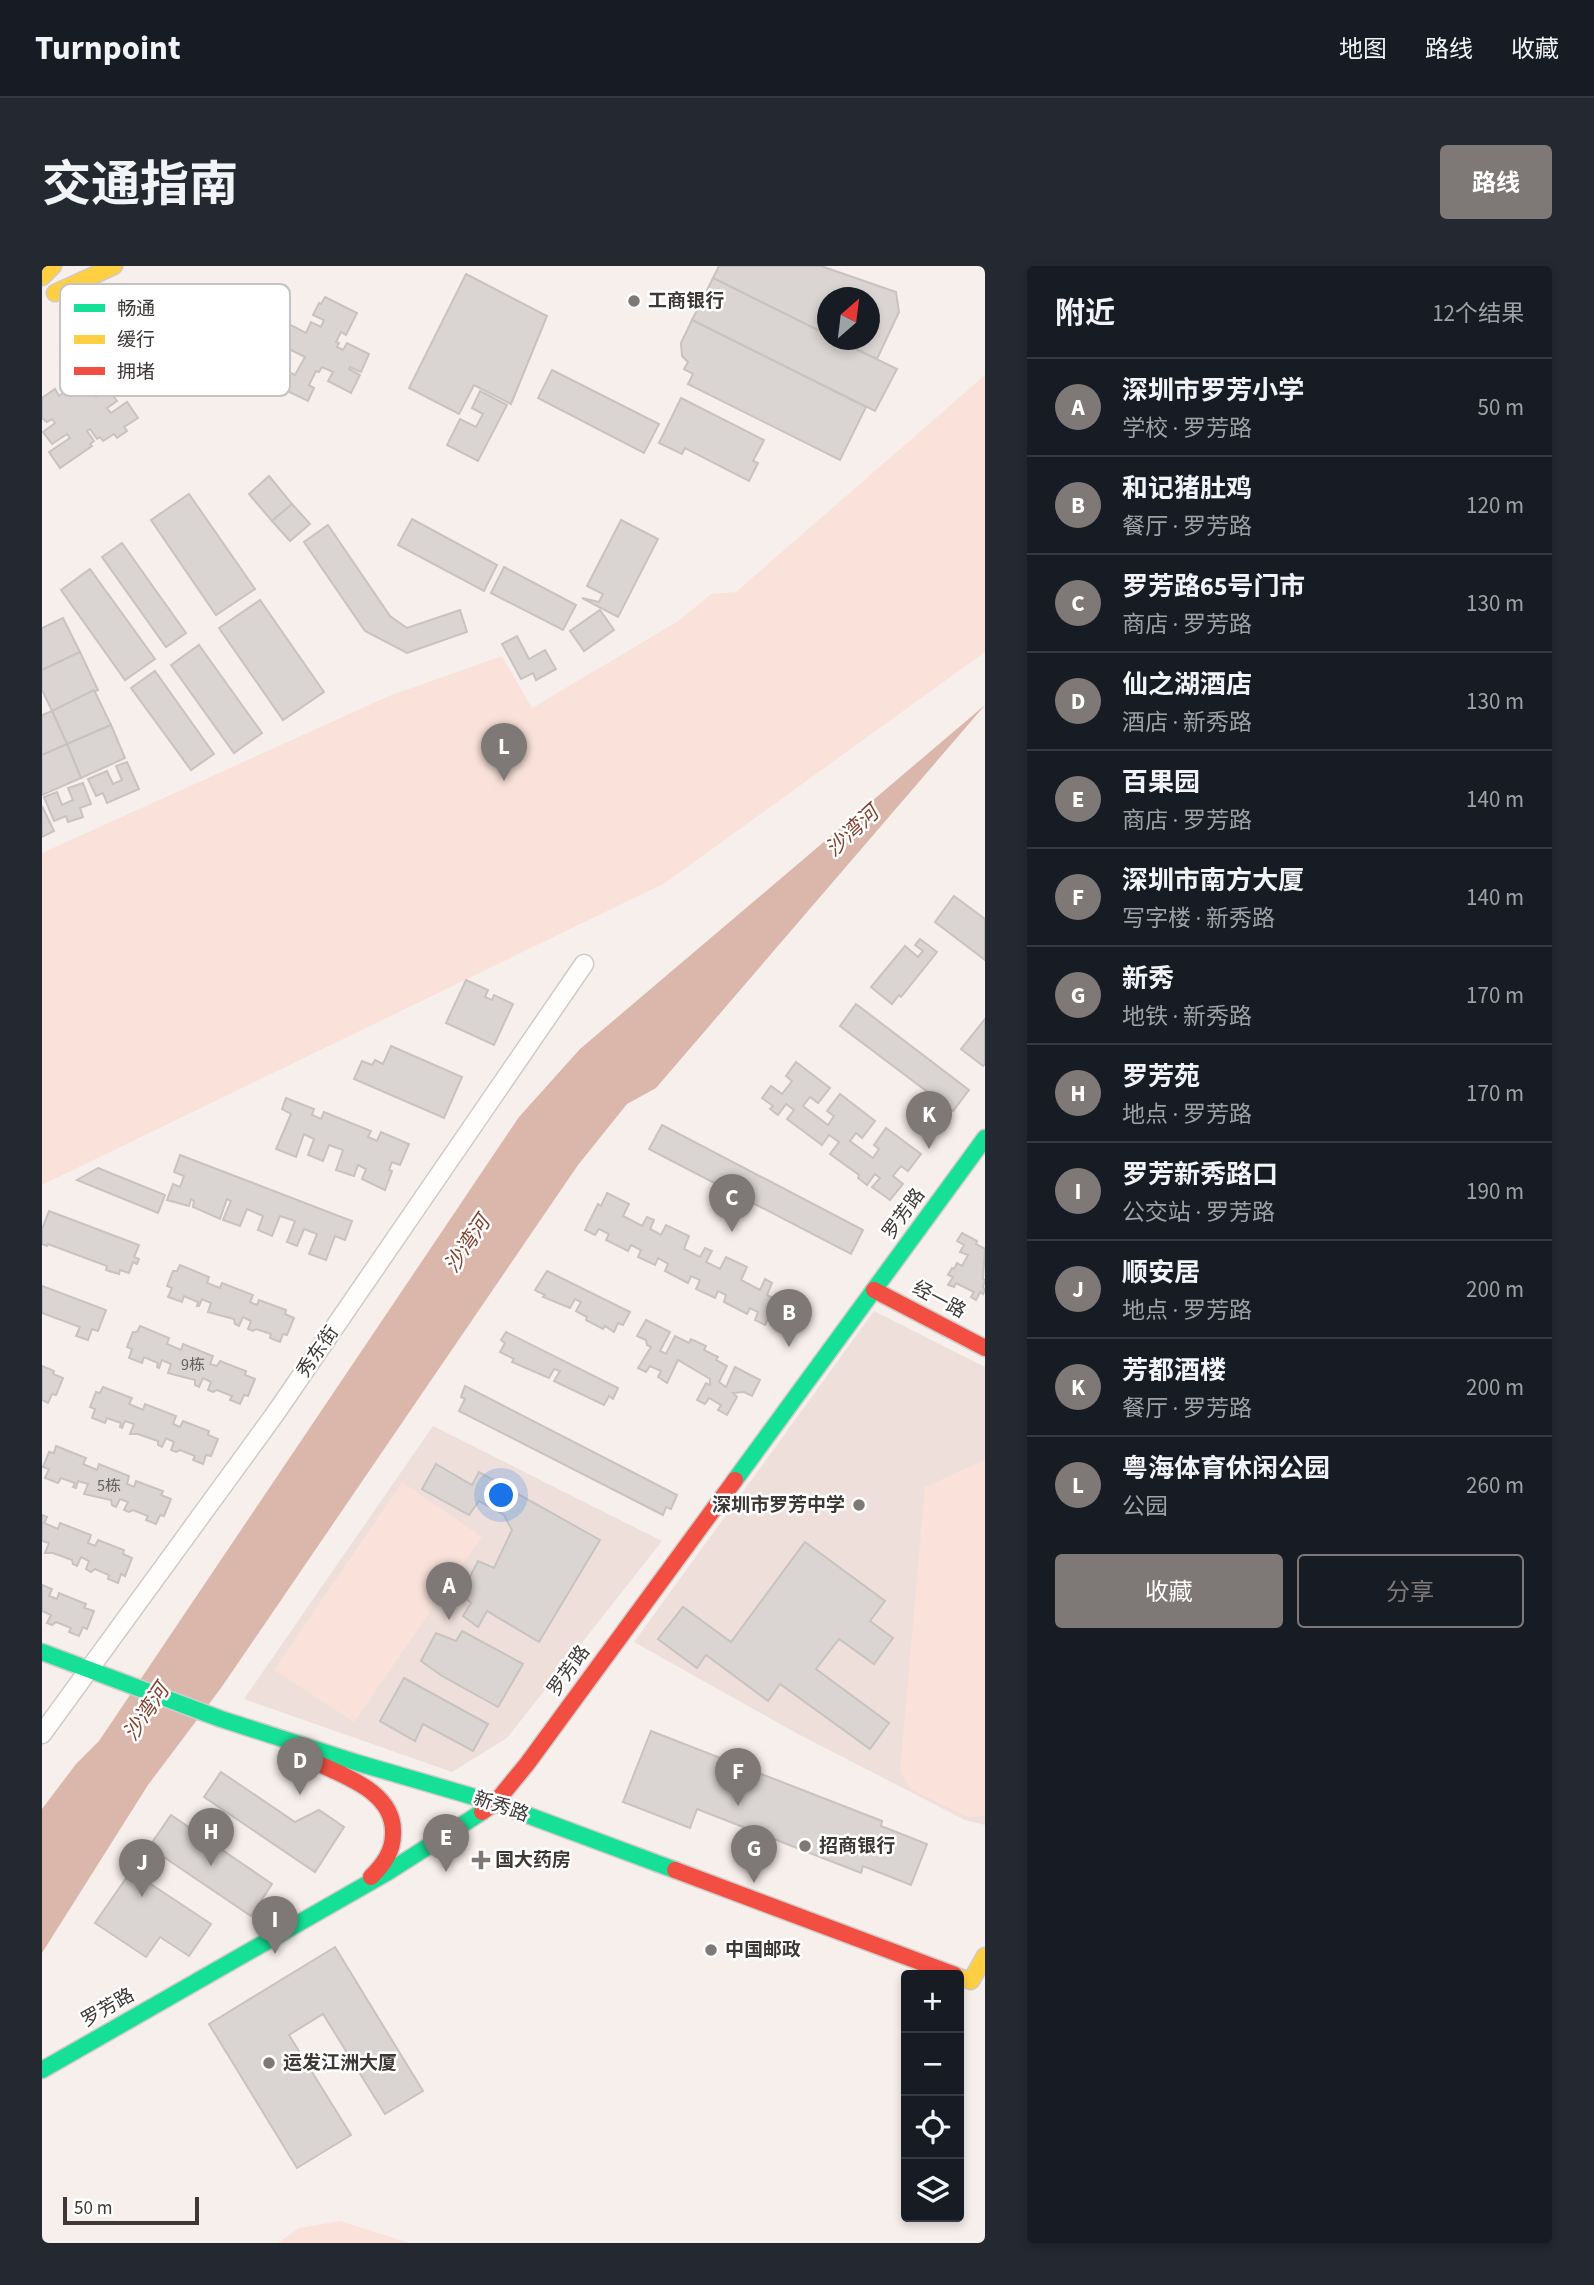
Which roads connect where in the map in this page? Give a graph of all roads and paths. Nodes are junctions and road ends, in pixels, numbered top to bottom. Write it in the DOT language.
graph roads {
  1 [pos="53,266"];
  2 [pos="114,266"];
  3 [pos="42,276"];
  4 [pos="75,284"];
  5 [pos="60,291"];
  6 [pos="55,293"];
  7 [pos="584,964"];
  8 [pos="985,1138"];
  9 [pos="874,1290"];
  10 [pos="985,1348"];
  11 [pos="42,1652"];
  12 [pos="89,1671"];
  13 [pos="238,1724"];
  14 [pos="42,1734"];
  15 [pos="495,1803"];
  16 [pos="357,1890"];
  17 [pos="985,1956"];
  18 [pos="968,1980"];
  19 [pos="42,2070"];
  1 -- 3 [label="main road"];
  2 -- 4 [label="main road"];
  5 -- 6 [label="main road"];
  7 -- 12 [label="street, 秀东街"];
  8 -- 9 [label="main road, 罗芳路"];
  9 -- 10 [label="main road, 经一路"];
  9 -- 15 [label="main road, 罗芳路"];
  11 -- 12 [label="main road, 新秀路"];
  12 -- 13 [label="main road, 新秀路"];
  12 -- 14 [label="street, 秀东街"];
  13 -- 15 [label="main road, 新秀路"];
  13 -- 16 [label="main road"];
  15 -- 16 [label="main road, 罗芳路"];
  15 -- 18 [label="main road, 新秀路"];
  16 -- 19 [label="main road, 罗芳路"];
  17 -- 18 [label="main road"];
}
